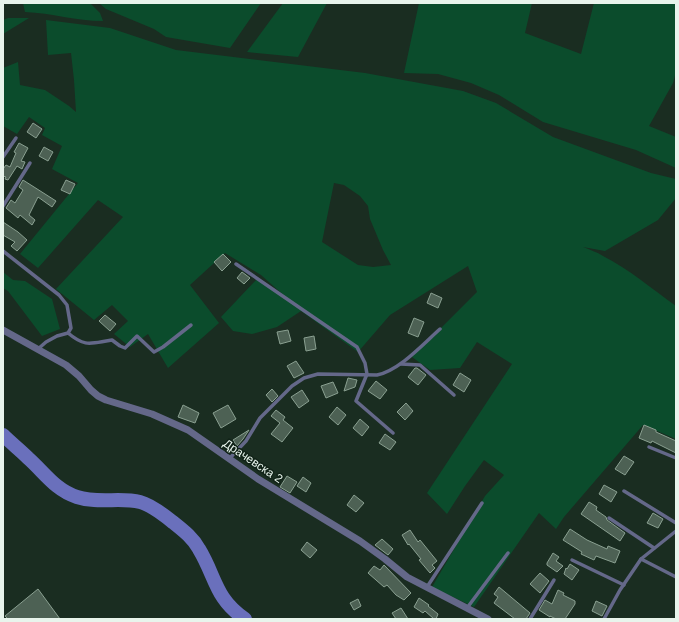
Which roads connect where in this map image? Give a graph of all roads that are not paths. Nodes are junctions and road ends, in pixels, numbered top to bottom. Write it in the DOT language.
graph roads {
  1 [pos="16,138"];
  2 [pos="3,157"];
  3 [pos="30,163"];
  4 [pos="3,206"];
  5 [pos="3,251"];
  6 [pos="236,264"];
  7 [pos="191,325"];
  8 [pos="440,329"];
  9 [pos="3,330"];
  10 [pos="68,332"];
  11 [pos="38,349"];
  12 [pos="400,364"];
  13 [pos="367,374"];
  14 [pos="454,395"];
  15 [pos="393,433"];
  16 [pos="649,447"];
  17 [pos="676,458"];
  18 [pos="229,459"];
  19 [pos="624,491"];
  20 [pos="482,503"];
  21 [pos="609,518"];
  22 [pos="676,523"];
  23 [pos="676,531"];
  24 [pos="654,548"];
  25 [pos="508,553"];
  26 [pos="641,559"];
  27 [pos="572,560"];
  28 [pos="676,577"];
  29 [pos="554,580"];
  30 [pos="624,585"];
  31 [pos="427,588"];
  32 [pos="467,608"];
  33 [pos="488,619"];
  34 [pos="530,619"];
  35 [pos="604,619"];
  1 -- 2 [label="lane"];
  3 -- 4 [label="lane"];
  5 -- 10 [label="lane"];
  6 -- 13 [label="lane"];
  7 -- 10 [label="lane"];
  8 -- 12 [label="lane"];
  9 -- 11 [label="street, Драчевска 2"];
  10 -- 11 [label="lane"];
  11 -- 18 [label="street, Драчевска 2"];
  12 -- 13 [label="lane"];
  12 -- 14 [label="lane"];
  13 -- 15 [label="lane"];
  13 -- 18 [label="lane"];
  16 -- 17 [label="lane"];
  18 -- 31 [label="street, Драчевска 2"];
  19 -- 22 [label="lane"];
  20 -- 31 [label="lane"];
  21 -- 24 [label="lane"];
  23 -- 24 [label="lane"];
  24 -- 26 [label="lane"];
  25 -- 32 [label="lane"];
  26 -- 28 [label="lane"];
  26 -- 30 [label="lane"];
  27 -- 30 [label="lane"];
  29 -- 34 [label="lane"];
  30 -- 35 [label="lane"];
  31 -- 32 [label="street, Драчевска 2"];
  32 -- 33 [label="street, Драчевска 2"];
}
